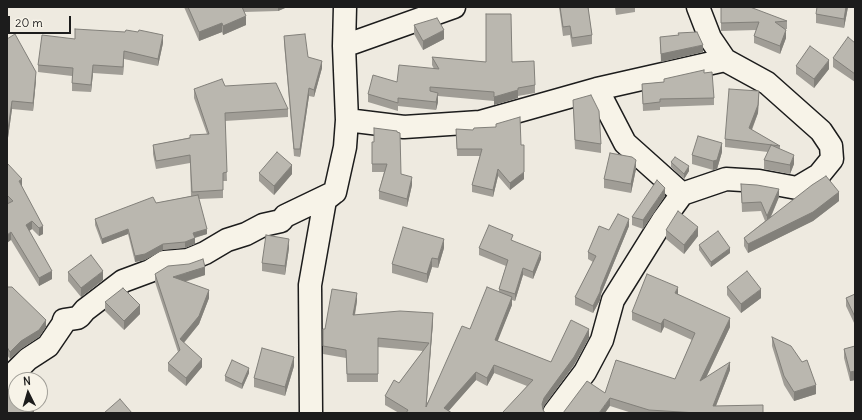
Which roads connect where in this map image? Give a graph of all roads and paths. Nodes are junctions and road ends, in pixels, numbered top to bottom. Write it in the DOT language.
graph roads {
  1 [pos="345,7"];
  2 [pos="454,7"];
  3 [pos="698,7"];
  4 [pos="344,46"];
  5 [pos="725,60"];
  6 [pos="598,89"];
  7 [pos="347,120"];
  8 [pos="335,192"];
  9 [pos="682,194"];
  10 [pos="7,380"];
  11 [pos="311,413"];
  12 [pos="554,413"];
  1 -- 4 [label="street"];
  2 -- 4 [label="street"];
  3 -- 5 [label="street"];
  4 -- 7 [label="street"];
  5 -- 6 [label="street"];
  5 -- 9 [label="street"];
  6 -- 7 [label="street"];
  6 -- 9 [label="street"];
  7 -- 8 [label="street"];
  8 -- 10 [label="street"];
  8 -- 11 [label="street"];
  9 -- 12 [label="street"];
}
